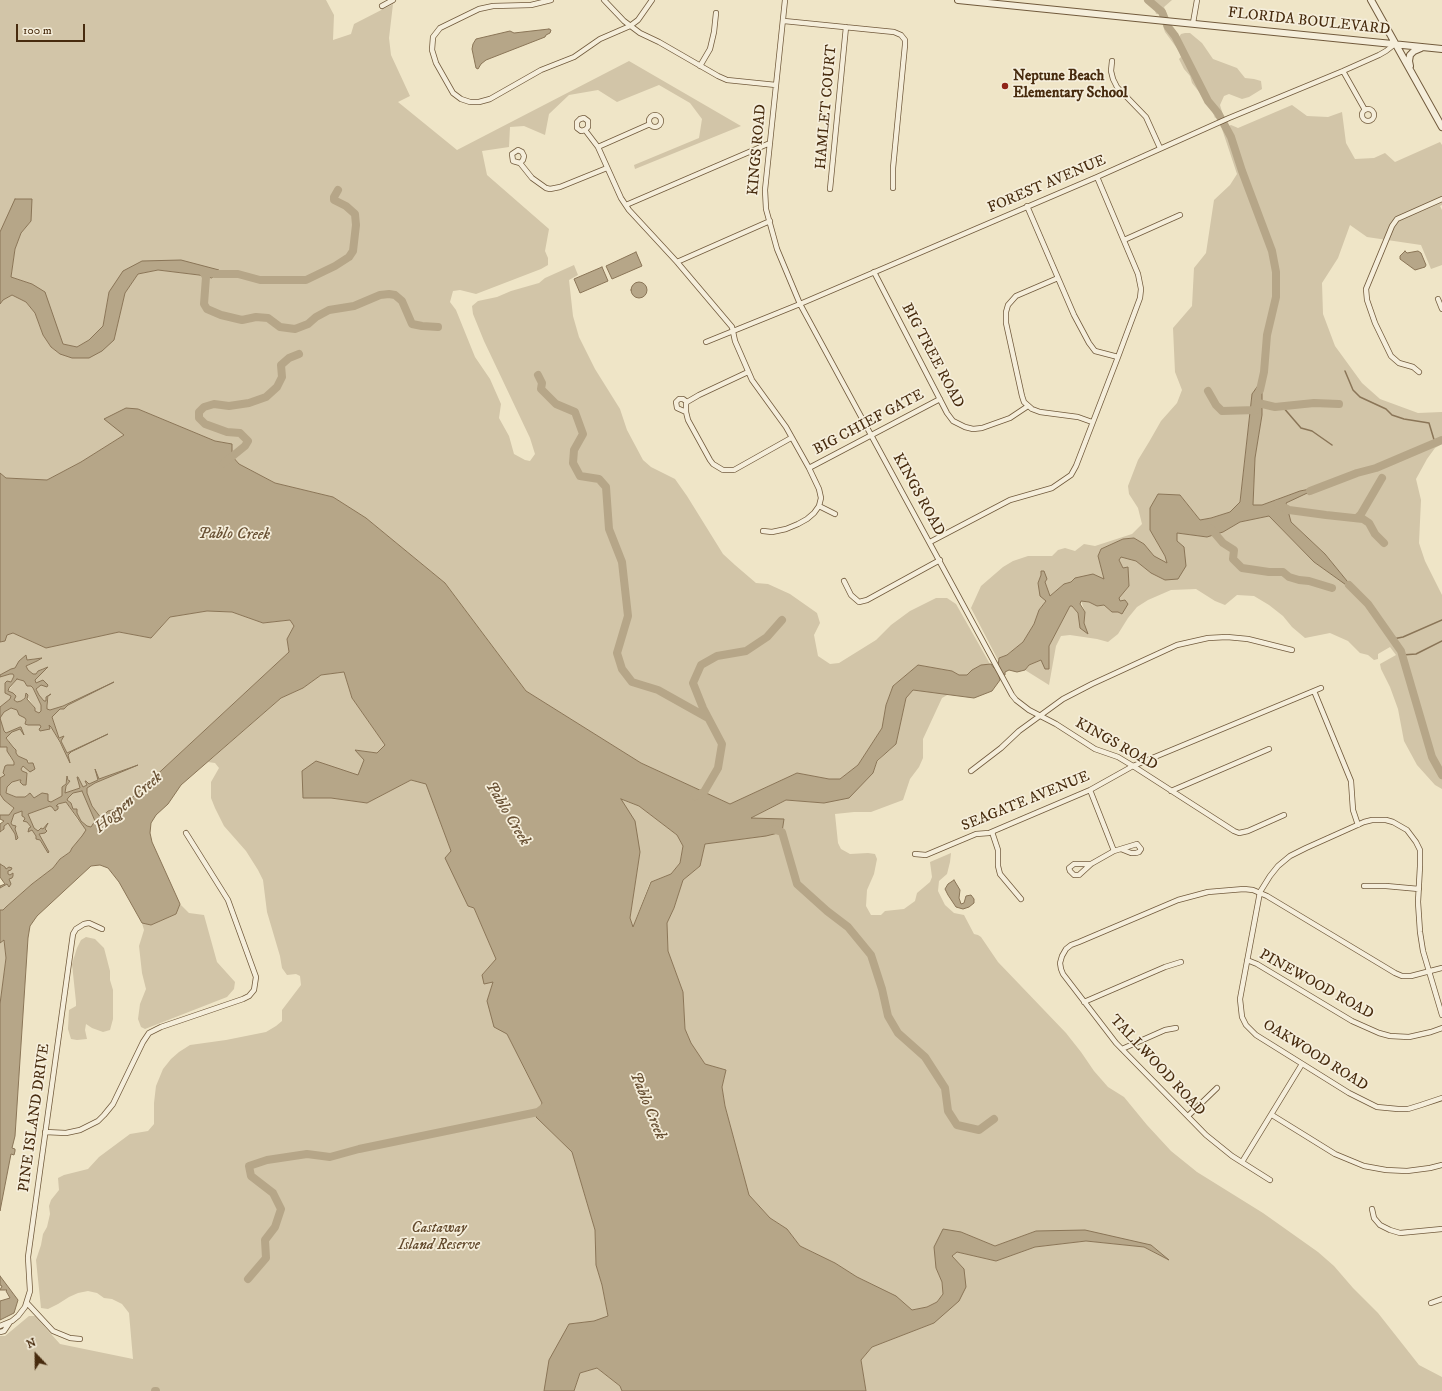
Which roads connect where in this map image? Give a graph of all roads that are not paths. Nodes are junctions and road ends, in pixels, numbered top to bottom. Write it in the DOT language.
graph roads {
  1 [pos="393,0"];
  2 [pos="551,0"];
  3 [pos="604,0"];
  4 [pos="652,0"];
  5 [pos="785,0"];
  6 [pos="958,0"];
  7 [pos="1197,0"];
  8 [pos="1371,0"];
  9 [pos="984,1"];
  10 [pos="382,6"];
  11 [pos="716,14"];
  12 [pos="784,21"];
  13 [pos="1193,23"];
  14 [pos="630,26"];
  15 [pos="846,27"];
  16 [pos="1395,44"];
  17 [pos="1425,47"];
  18 [pos="1442,49"];
  19 [pos="1112,61"];
  20 [pos="700,66"];
  21 [pos="1343,71"];
  22 [pos="1412,73"];
  23 [pos="776,85"];
  24 [pos="1365,110"];
  25 [pos="650,124"];
  26 [pos="1442,127"];
  27 [pos="585,130"];
  28 [pos="770,143"];
  29 [pos="598,147"];
  30 [pos="1160,148"];
  31 [pos="520,163"];
  32 [pos="607,168"];
  33 [pos="1097,177"];
  34 [pos="830,188"];
  35 [pos="893,188"];
  36 [pos="1442,200"];
  37 [pos="626,205"];
  38 [pos="1028,206"];
  39 [pos="1180,215"];
  40 [pos="770,221"];
  41 [pos="1124,240"];
  42 [pos="677,262"];
  43 [pos="874,272"];
  44 [pos="1058,278"];
  45 [pos="1438,299"];
  46 [pos="800,304"];
  47 [pos="1442,310"];
  48 [pos="733,330"];
  49 [pos="706,342"];
  50 [pos="1118,357"];
  51 [pos="748,372"];
  52 [pos="1419,372"];
  53 [pos="940,399"];
  54 [pos="687,402"];
  55 [pos="1028,406"];
  56 [pos="686,412"];
  57 [pos="1092,422"];
  58 [pos="872,435"];
  59 [pos="791,438"];
  60 [pos="809,468"];
  61 [pos="819,506"];
  62 [pos="835,514"];
  63 [pos="763,531"];
  64 [pos="930,542"];
  65 [pos="940,560"];
  66 [pos="844,581"];
  67 [pos="1292,650"];
  68 [pos="1321,688"];
  69 [pos="1314,691"];
  70 [pos="1041,716"];
  71 [pos="1269,750"];
  72 [pos="1133,766"];
  73 [pos="971,771"];
  74 [pos="1090,790"];
  75 [pos="1171,790"];
  76 [pos="1284,815"];
  77 [pos="1358,825"];
  78 [pos="992,832"];
  79 [pos="186,833"];
  80 [pos="1121,849"];
  81 [pos="1114,851"];
  82 [pos="915,854"];
  83 [pos="1091,864"];
  84 [pos="1364,886"];
  85 [pos="1419,889"];
  86 [pos="1260,892"];
  87 [pos="1021,899"];
  88 [pos="102,929"];
  89 [pos="1247,960"];
  90 [pos="1181,962"];
  91 [pos="1442,968"];
  92 [pos="1429,972"];
  93 [pos="1084,1002"];
  94 [pos="1442,1015"];
  95 [pos="1176,1028"];
  96 [pos="1442,1028"];
  97 [pos="1122,1050"];
  98 [pos="1302,1064"];
  99 [pos="1217,1088"];
  100 [pos="1442,1098"];
  101 [pos="1272,1115"];
  102 [pos="1188,1116"];
  103 [pos="45,1132"];
  104 [pos="1242,1162"];
  105 [pos="1442,1164"];
  106 [pos="1270,1180"];
  107 [pos="1372,1209"];
  108 [pos="1442,1229"];
  109 [pos="1442,1299"];
  110 [pos="27,1303"];
  111 [pos="1431,1303"];
  112 [pos="10,1322"];
  113 [pos="0,1326"];
  114 [pos="0,1332"];
  115 [pos="80,1339"];
  1 -- 10 [label="street"];
  2 -- 14 [label="street"];
  3 -- 14 [label="street"];
  4 -- 14 [label="street"];
  5 -- 12 [label="street, KINGS ROAD"];
  6 -- 9 [label="street, FLORIDA BOULEVARD"];
  7 -- 13 [label="street"];
  8 -- 16 [label="street"];
  9 -- 13 [label="street, FLORIDA BOULEVARD"];
  11 -- 20 [label="street"];
  12 -- 15 [label="street"];
  12 -- 23 [label="street, KINGS ROAD"];
  13 -- 16 [label="street, FLORIDA BOULEVARD"];
  14 -- 20 [label="street"];
  15 -- 34 [label="street, HAMLET COURT"];
  15 -- 35 [label="street"];
  16 -- 17 [label="street, FLORIDA BOULEVARD"];
  16 -- 21 [label="street, FOREST AVENUE"];
  16 -- 22 [label="street"];
  17 -- 18 [label="street, FLORIDA BOULEVARD"];
  17 -- 22 [label="street"];
  19 -- 30 [label="street"];
  20 -- 23 [label="street"];
  21 -- 24 [label="street"];
  21 -- 30 [label="street, FOREST AVENUE"];
  22 -- 26 [label="street"];
  23 -- 28 [label="street, KINGS ROAD"];
  25 -- 29 [label="street"];
  27 -- 29 [label="street"];
  28 -- 37 [label="street"];
  28 -- 40 [label="street, KINGS ROAD"];
  29 -- 32 [label="street"];
  30 -- 33 [label="street, FOREST AVENUE"];
  31 -- 32 [label="street"];
  32 -- 37 [label="street"];
  33 -- 38 [label="street, FOREST AVENUE"];
  33 -- 41 [label="street"];
  36 -- 52 [label="street"];
  37 -- 42 [label="street"];
  38 -- 43 [label="street, FOREST AVENUE"];
  38 -- 44 [label="street"];
  39 -- 41 [label="street"];
  40 -- 42 [label="street"];
  40 -- 46 [label="street, KINGS ROAD"];
  41 -- 50 [label="street"];
  42 -- 48 [label="street"];
  43 -- 46 [label="street, FOREST AVENUE"];
  43 -- 53 [label="street, BIG TREE ROAD"];
  44 -- 50 [label="street"];
  44 -- 55 [label="street"];
  45 -- 47 [label="street"];
  46 -- 48 [label="street, FOREST AVENUE"];
  46 -- 58 [label="street, KINGS ROAD"];
  48 -- 49 [label="street, FOREST AVENUE"];
  48 -- 51 [label="street"];
  50 -- 57 [label="street"];
  51 -- 54 [label="street"];
  51 -- 59 [label="street"];
  53 -- 55 [label="street, BIG TREE ROAD"];
  53 -- 58 [label="street, BIG CHIEF GATE"];
  54 -- 56 [label="street"];
  54 -- 56 [label="street"];
  55 -- 57 [label="street"];
  56 -- 59 [label="street"];
  57 -- 64 [label="street"];
  58 -- 60 [label="street, BIG CHIEF GATE"];
  58 -- 64 [label="street, KINGS ROAD"];
  59 -- 60 [label="street"];
  60 -- 61 [label="street"];
  61 -- 62 [label="street"];
  61 -- 63 [label="street"];
  64 -- 65 [label="street, KINGS ROAD"];
  65 -- 66 [label="street"];
  65 -- 70 [label="street, KINGS ROAD"];
  67 -- 70 [label="street"];
  68 -- 69 [label="street, SEAGATE AVENUE"];
  69 -- 72 [label="street, SEAGATE AVENUE"];
  69 -- 77 [label="street"];
  70 -- 72 [label="street, KINGS ROAD"];
  70 -- 73 [label="street"];
  71 -- 75 [label="street"];
  72 -- 74 [label="street, SEAGATE AVENUE"];
  72 -- 75 [label="street, KINGS ROAD"];
  74 -- 78 [label="street, SEAGATE AVENUE"];
  74 -- 81 [label="street"];
  75 -- 76 [label="street, KINGS ROAD"];
  77 -- 85 [label="street, OAKWOOD ROAD"];
  77 -- 86 [label="street, OAKWOOD ROAD"];
  78 -- 82 [label="street, SEAGATE AVENUE"];
  78 -- 87 [label="street"];
  79 -- 103 [label="street"];
  80 -- 81 [label="street"];
  81 -- 83 [label="street"];
  84 -- 85 [label="street"];
  85 -- 92 [label="street, OAKWOOD ROAD"];
  86 -- 89 [label="street, OAKWOOD ROAD"];
  86 -- 92 [label="street, TALLWOOD ROAD"];
  86 -- 93 [label="street, TALLWOOD ROAD"];
  88 -- 103 [label="street, PINE ISLAND DRIVE"];
  89 -- 96 [label="street, PINEWOOD ROAD"];
  89 -- 98 [label="street, OAKWOOD ROAD"];
  90 -- 93 [label="street"];
  91 -- 92 [label="street, TALLWOOD ROAD"];
  92 -- 94 [label="street, OAKWOOD ROAD"];
  93 -- 97 [label="street, TALLWOOD ROAD"];
  95 -- 97 [label="street"];
  97 -- 102 [label="street, TALLWOOD ROAD"];
  98 -- 100 [label="street, OAKWOOD ROAD"];
  98 -- 101 [label="street"];
  99 -- 102 [label="street"];
  101 -- 104 [label="street"];
  101 -- 105 [label="street"];
  102 -- 104 [label="street, TALLWOOD ROAD"];
  103 -- 110 [label="street, PINE ISLAND DRIVE"];
  104 -- 106 [label="street, TALLWOOD ROAD"];
  107 -- 108 [label="street"];
  109 -- 111 [label="street"];
  110 -- 112 [label="street"];
  110 -- 115 [label="street"];
  112 -- 113 [label="street"];
  112 -- 114 [label="street"];
}
